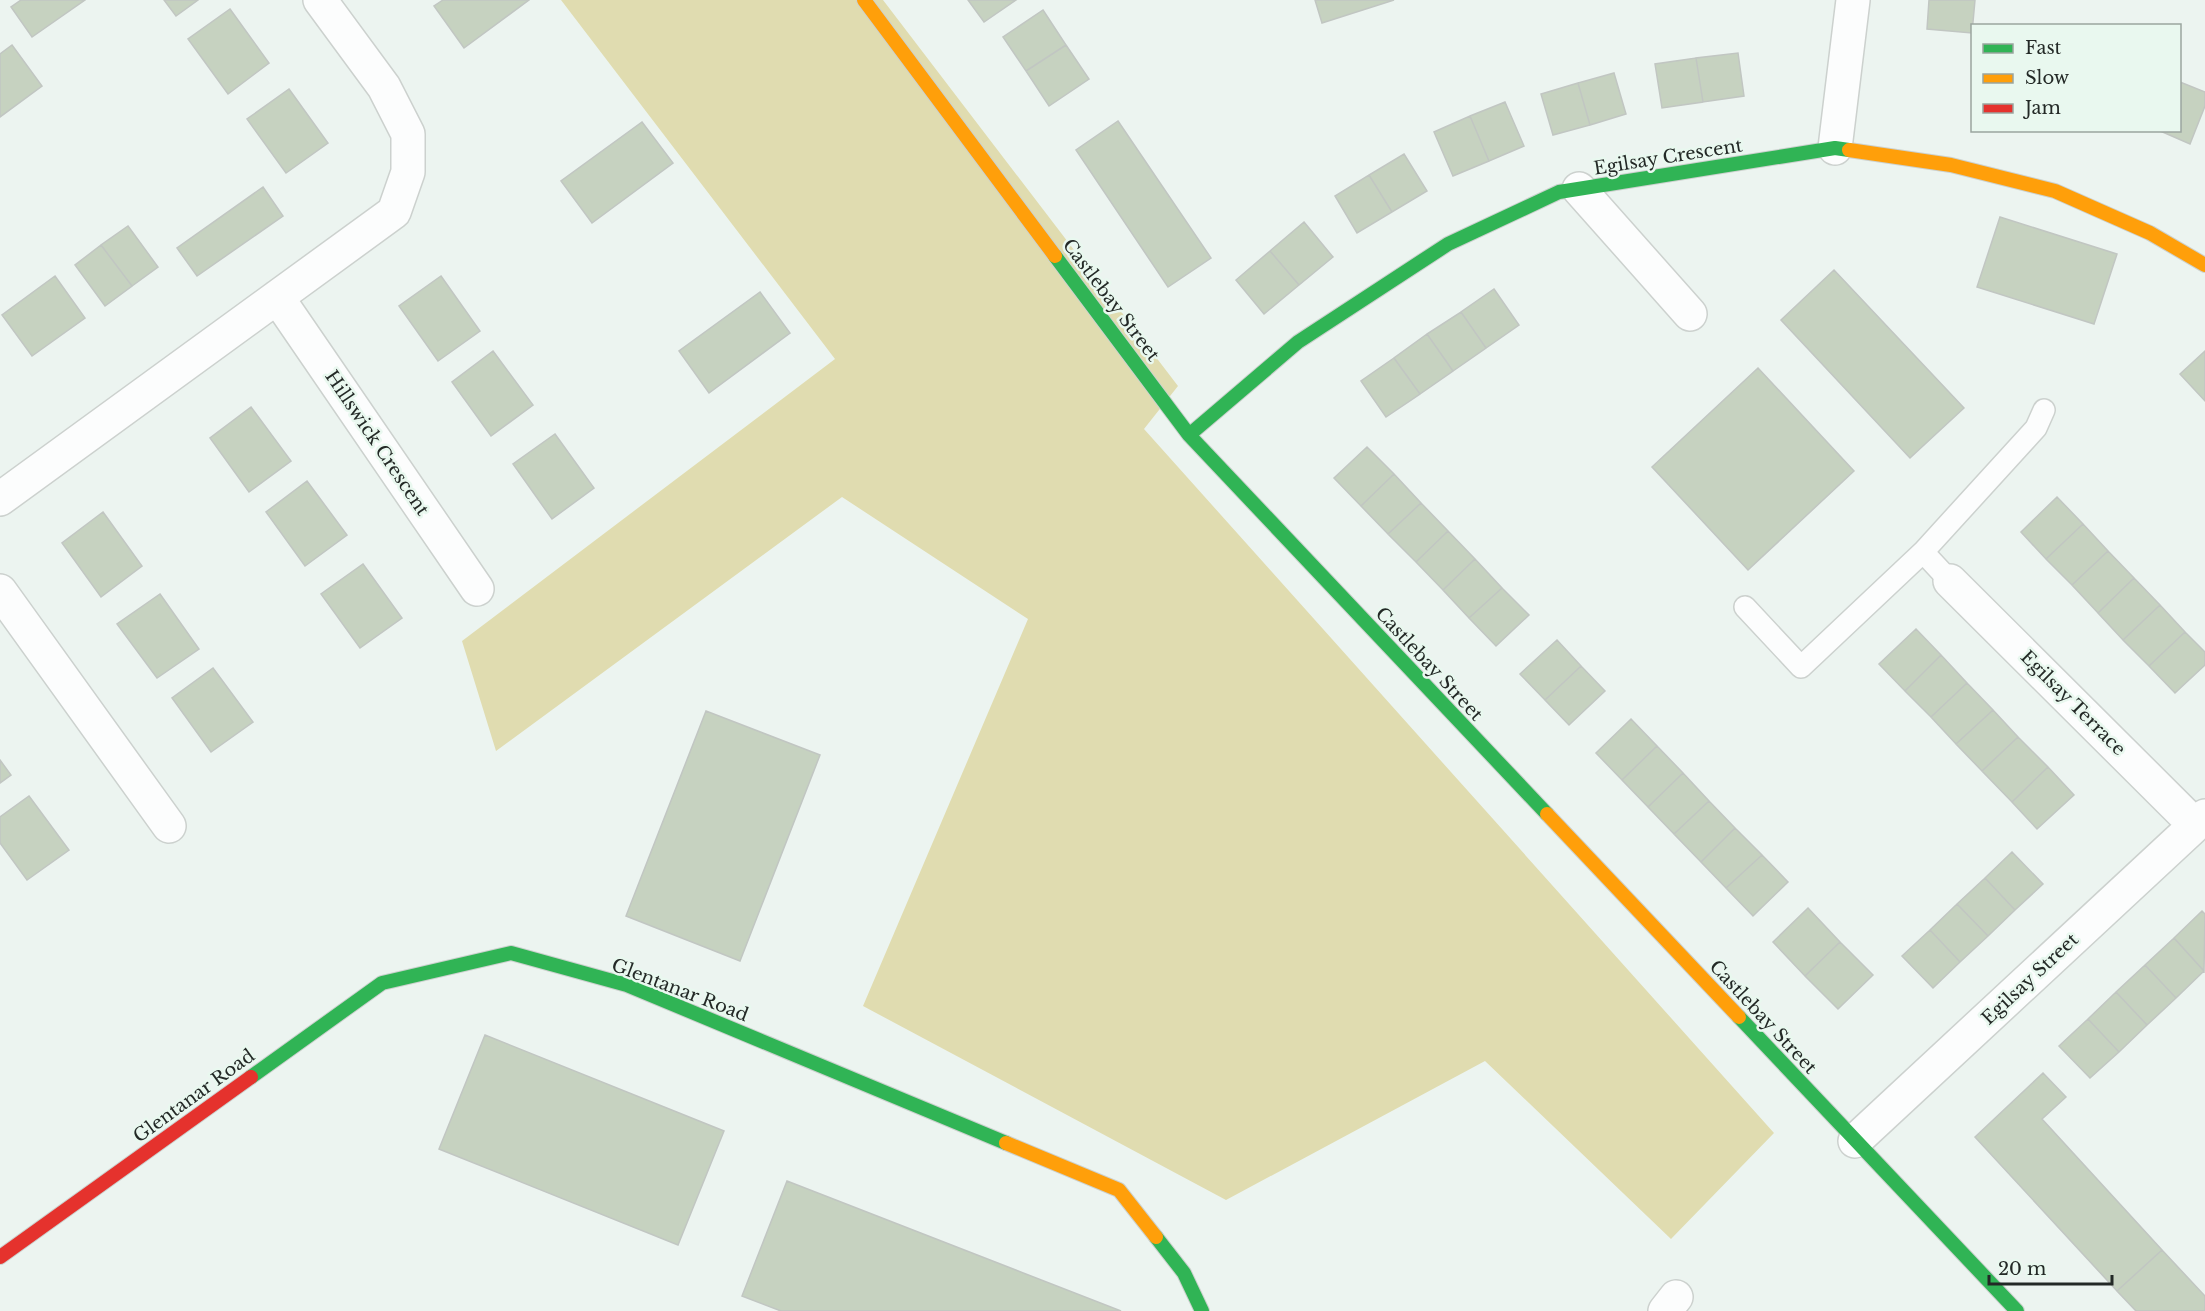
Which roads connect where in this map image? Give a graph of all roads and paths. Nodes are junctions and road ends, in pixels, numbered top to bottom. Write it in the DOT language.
graph roads {
  1 [pos="320,0"];
  2 [pos="864,0"];
  3 [pos="1853,0"];
  4 [pos="1835,148"];
  5 [pos="1579,189"];
  6 [pos="2205,265"];
  7 [pos="277,297"];
  8 [pos="1690,314"];
  9 [pos="2044,410"];
  10 [pos="1189,435"];
  11 [pos="0,499"];
  12 [pos="1923,552"];
  13 [pos="1950,581"];
  14 [pos="477,589"];
  15 [pos="0,591"];
  16 [pos="1745,607"];
  17 [pos="2200,821"];
  18 [pos="169,826"];
  19 [pos="1855,1141"];
  20 [pos="0,1257"];
  21 [pos="1202,1311"];
  22 [pos="2017,1311"];
  1 -- 7 [label="street"];
  2 -- 10 [label="street, Castlebay Street"];
  3 -- 4 [label="street"];
  4 -- 5 [label="street, Egilsay Crescent"];
  4 -- 6 [label="street, Egilsay Crescent"];
  5 -- 8 [label="street"];
  5 -- 10 [label="street, Egilsay Crescent"];
  7 -- 11 [label="street"];
  7 -- 14 [label="street, Hillswick Crescent"];
  9 -- 12 [label="lane"];
  10 -- 19 [label="street, Castlebay Street"];
  12 -- 13 [label="lane"];
  12 -- 16 [label="lane"];
  13 -- 17 [label="street, Egilsay Terrace"];
  15 -- 18 [label="street"];
  17 -- 19 [label="street, Egilsay Street"];
  19 -- 22 [label="street, Castlebay Street"];
  20 -- 21 [label="street, Glentanar Road"];
}
